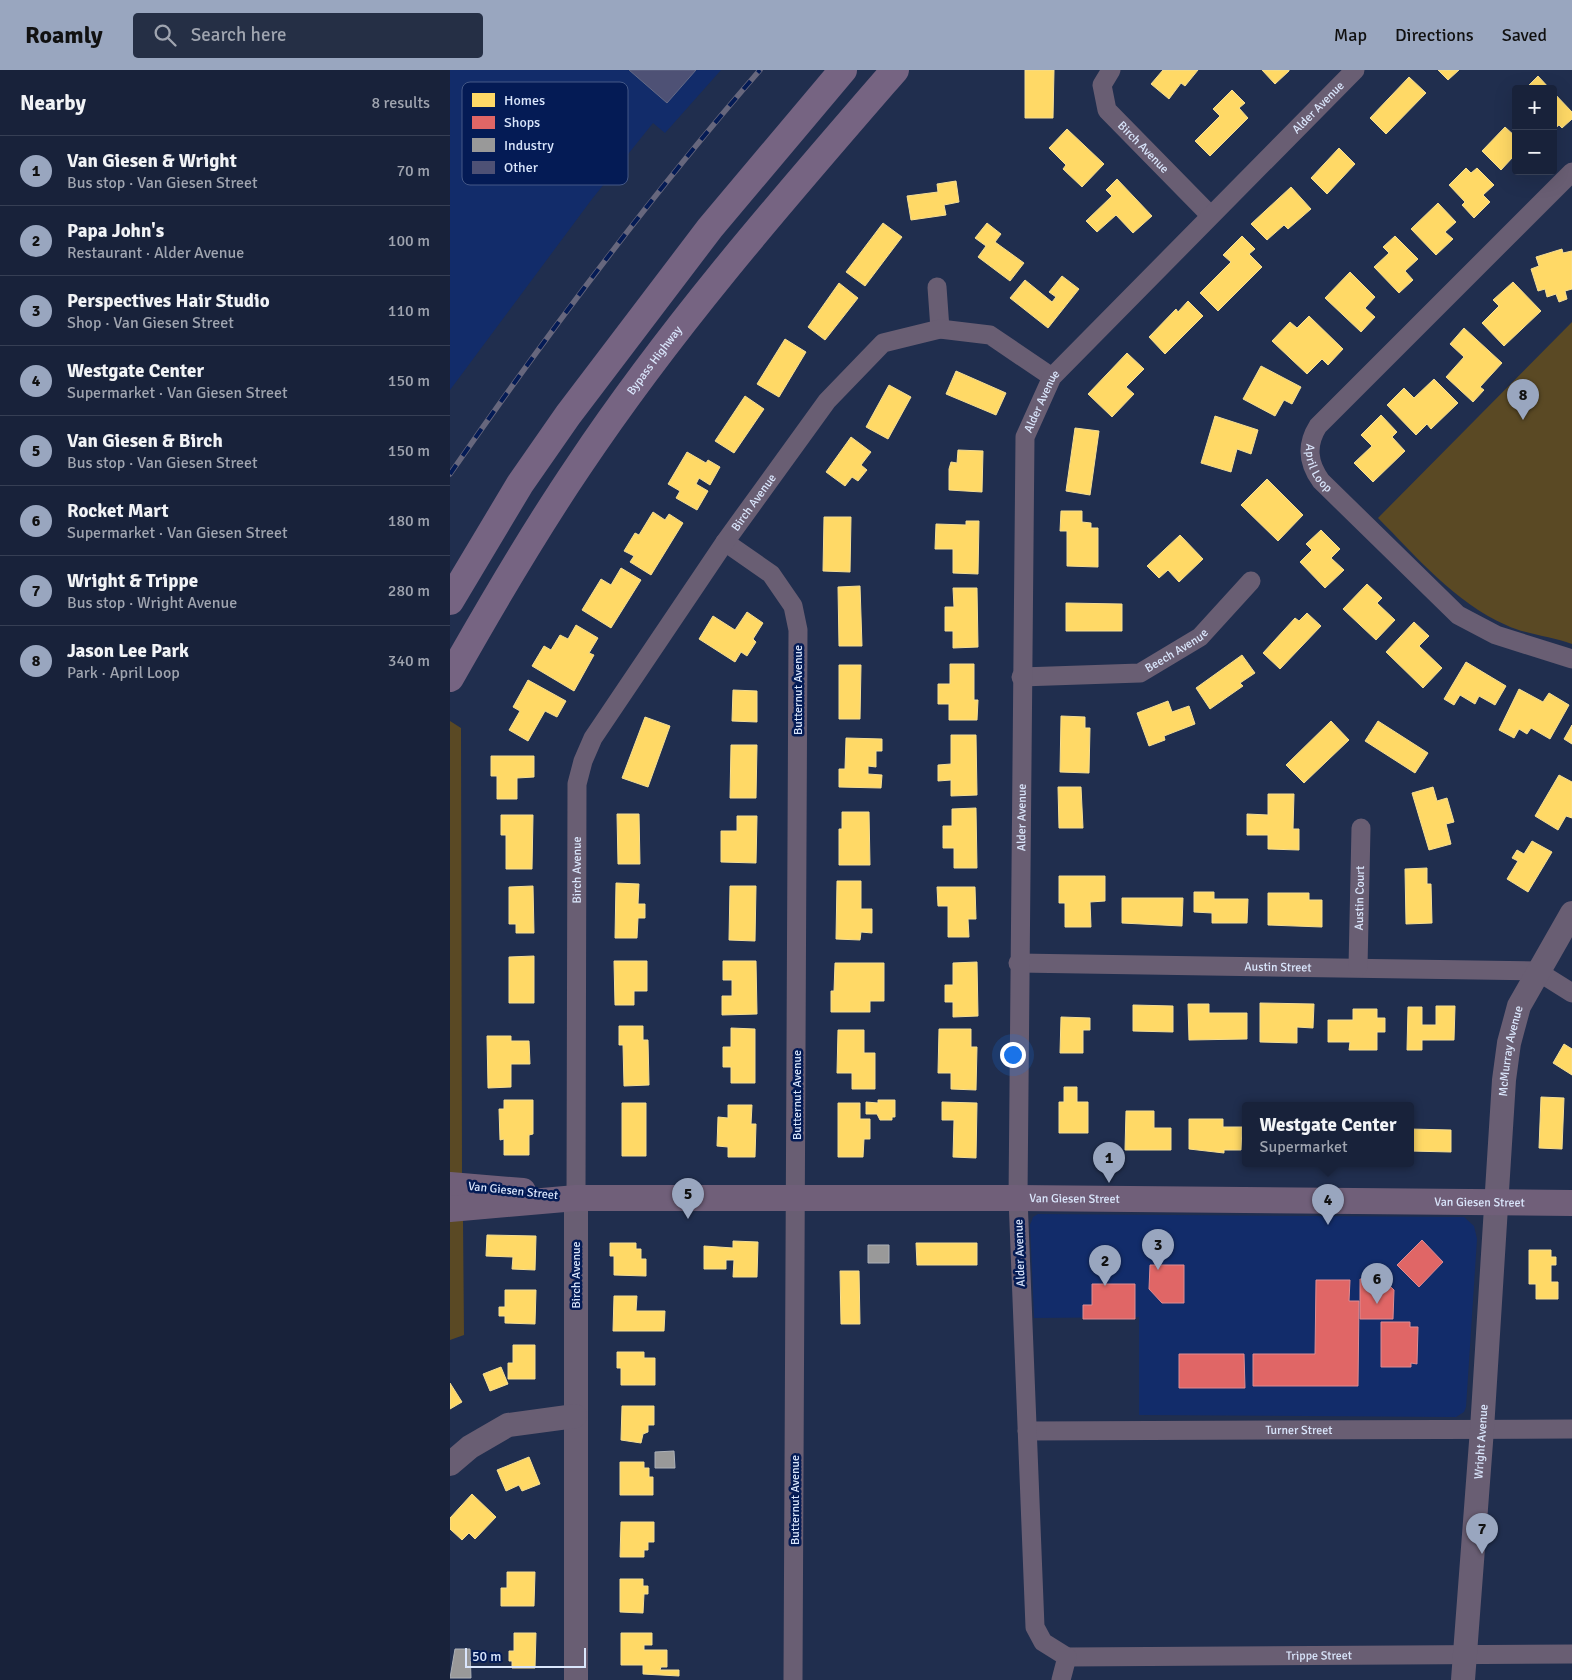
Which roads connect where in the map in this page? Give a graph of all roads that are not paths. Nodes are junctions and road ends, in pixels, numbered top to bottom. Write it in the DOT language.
graph roads {
  1 [pos="844,70"];
  2 [pos="894,70"];
  3 [pos="1111,70"];
  4 [pos="1354,70"];
  5 [pos="1568,185"];
  6 [pos="1210,215"];
  7 [pos="937,287"];
  8 [pos="940,329"];
  9 [pos="1052,377"];
  10 [pos="725,542"];
  11 [pos="1251,581"];
  12 [pos="450,601"];
  13 [pos="1572,659"];
  14 [pos="1021,677"];
  15 [pos="450,678"];
  16 [pos="1362,828"];
  17 [pos="1572,913"];
  18 [pos="1018,963"];
  19 [pos="1358,967"];
  20 [pos="1537,972"];
  21 [pos="1572,993"];
  22 [pos="450,1185"];
  23 [pos="576,1198"];
  24 [pos="797,1198"];
  25 [pos="1018,1198"];
  26 [pos="1496,1203"];
  27 [pos="1572,1203"];
  28 [pos="450,1209"];
  29 [pos="575,1416"];
  30 [pos="1482,1429"];
  31 [pos="1572,1429"];
  32 [pos="1027,1431"];
  33 [pos="450,1464"];
  34 [pos="1465,1654"];
  35 [pos="1572,1654"];
  36 [pos="1066,1657"];
  37 [pos="576,1680"];
  38 [pos="793,1680"];
  39 [pos="1061,1680"];
  40 [pos="1464,1680"];
  1 -- 12 [label="highway"];
  2 -- 15 [label="highway, Bypass Highway"];
  3 -- 6 [label="street, Birch Avenue"];
  4 -- 6 [label="street, Alder Avenue"];
  5 -- 13 [label="street, April Loop"];
  6 -- 9 [label="street, Alder Avenue"];
  7 -- 8 [label="street"];
  8 -- 9 [label="street, Birch Avenue"];
  8 -- 10 [label="street, Birch Avenue"];
  9 -- 14 [label="street, Alder Avenue"];
  10 -- 23 [label="street, Birch Avenue"];
  10 -- 24 [label="street, Butternut Avenue"];
  11 -- 14 [label="street, Beech Avenue"];
  14 -- 18 [label="street, Alder Avenue"];
  16 -- 19 [label="street, Austin Court"];
  17 -- 20 [label="street, McMurray Avenue"];
  18 -- 19 [label="street, Austin Street"];
  18 -- 25 [label="street, Alder Avenue"];
  19 -- 20 [label="street, Austin Street"];
  20 -- 21 [label="street"];
  20 -- 26 [label="street, McMurray Avenue"];
  22 -- 23 [label="main road, Van Giesen Street"];
  23 -- 24 [label="main road, Van Giesen Street"];
  23 -- 28 [label="main road, Van Giesen Street"];
  23 -- 29 [label="street, Birch Avenue"];
  24 -- 25 [label="main road, Van Giesen Street"];
  24 -- 38 [label="street, Butternut Avenue"];
  25 -- 26 [label="main road, Van Giesen Street"];
  25 -- 32 [label="street, Alder Avenue"];
  26 -- 27 [label="main road, Van Giesen Street"];
  26 -- 30 [label="street, Wright Avenue"];
  29 -- 33 [label="street"];
  29 -- 37 [label="street, Birch Avenue"];
  30 -- 31 [label="street, Turner Street"];
  30 -- 32 [label="street, Turner Street"];
  30 -- 34 [label="street, Wright Avenue"];
  32 -- 36 [label="street, Alder Avenue"];
  34 -- 35 [label="street, Trippe Street"];
  34 -- 36 [label="street, Trippe Street"];
  34 -- 40 [label="street, Wright Avenue"];
  36 -- 39 [label="street"];
}
